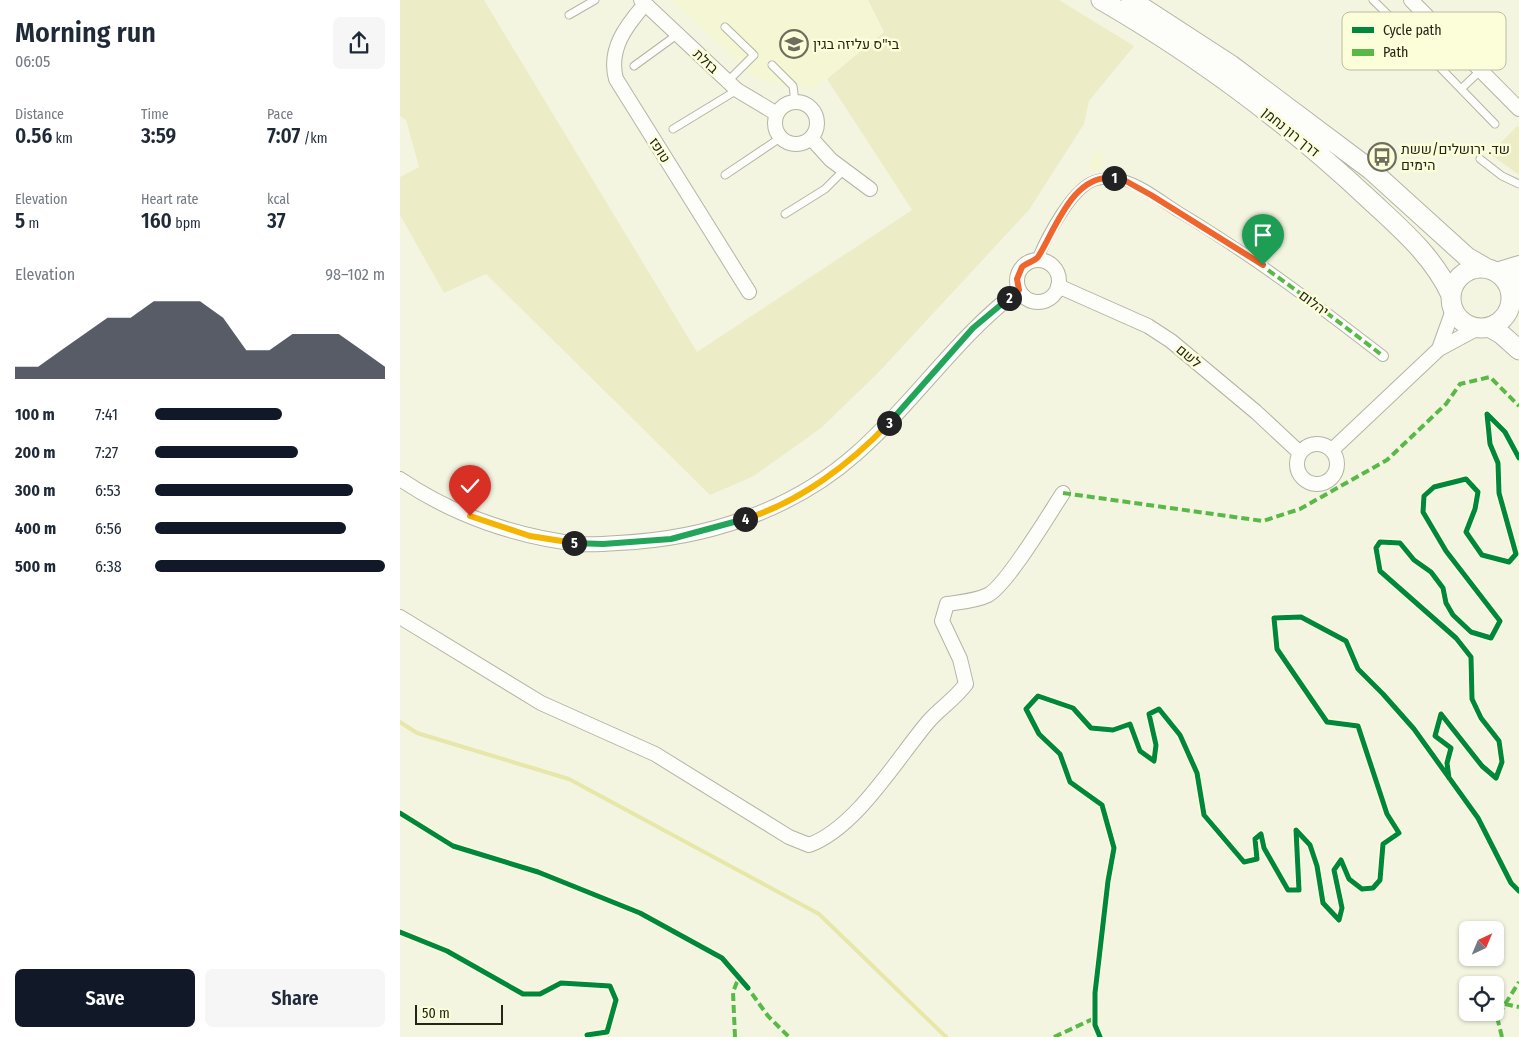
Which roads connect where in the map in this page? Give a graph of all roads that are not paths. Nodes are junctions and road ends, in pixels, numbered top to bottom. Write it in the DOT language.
graph roads {
  1 [pos="594,0"];
  2 [pos="1101,0"];
  3 [pos="1131,0"];
  4 [pos="1373,0"];
  5 [pos="1411,0"];
  6 [pos="643,2"];
  7 [pos="1385,12"];
  8 [pos="1423,12"];
  9 [pos="569,15"];
  10 [pos="725,27"];
  11 [pos="678,34"];
  12 [pos="772,65"];
  13 [pos="634,66"];
  14 [pos="1443,70"];
  15 [pos="1481,70"];
  16 [pos="733,86"];
  17 [pos="1461,89"];
  18 [pos="795,102"];
  19 [pos="1519,109"];
  20 [pos="777,114"];
  21 [pos="1495,124"];
  22 [pos="673,129"];
  23 [pos="780,138"];
  24 [pos="810,138"];
  25 [pos="1480,159"];
  26 [pos="843,170"];
  27 [pos="725,174"];
  28 [pos="1519,184"];
  29 [pos="870,189"];
  30 [pos="785,214"];
  31 [pos="1036,260"];
  32 [pos="1519,265"];
  33 [pos="1491,270"];
  34 [pos="1058,286"];
  35 [pos="1019,290"];
  36 [pos="750,292"];
  37 [pos="1514,292"];
  38 [pos="1452,302"];
  39 [pos="1519,321"];
  40 [pos="1484,328"];
  41 [pos="1440,347"];
  42 [pos="1519,350"];
  43 [pos="1383,356"];
  44 [pos="1332,450"];
  45 [pos="1300,453"];
  46 [pos="400,480"];
  47 [pos="1063,493"];
  48 [pos="400,617"];
  1 -- 9 [label="lane"];
  2 -- 38 [label="main road, דרך רון נחמן"];
  3 -- 33 [label="main road, דרך רון נחמן"];
  4 -- 7 [label="lane"];
  5 -- 8 [label="street"];
  6 -- 11 [label="street, בזלת"];
  6 -- 36 [label="street, טופז"];
  10 -- 16 [label="lane"];
  11 -- 13 [label="lane"];
  11 -- 16 [label="street, בזלת"];
  12 -- 18 [label="lane"];
  14 -- 17 [label="lane"];
  15 -- 17 [label="lane"];
  15 -- 19 [label="street"];
  16 -- 20 [label="street, בזלת"];
  16 -- 22 [label="lane"];
  17 -- 21 [label="lane"];
  18 -- 20 [label="street"];
  18 -- 24 [label="street"];
  20 -- 23 [label="street"];
  23 -- 24 [label="street"];
  23 -- 27 [label="lane"];
  24 -- 26 [label="street"];
  25 -- 28 [label="lane"];
  26 -- 29 [label="street"];
  26 -- 30 [label="lane"];
  31 -- 34 [label="street"];
  31 -- 35 [label="street"];
  31 -- 43 [label="street, יהלום"];
  32 -- 33 [label="street"];
  33 -- 37 [label="main road"];
  33 -- 38 [label="main road"];
  34 -- 35 [label="street"];
  34 -- 45 [label="street, לשם"];
  35 -- 46 [label="street"];
  37 -- 39 [label="main road"];
  37 -- 40 [label="main road"];
  38 -- 40 [label="main road"];
  38 -- 41 [label="street"];
  40 -- 41 [label="street"];
  40 -- 42 [label="main road"];
  41 -- 44 [label="street"];
  44 -- 45 [label="street"];
  44 -- 45 [label="street"];
  47 -- 48 [label="street"];
}
